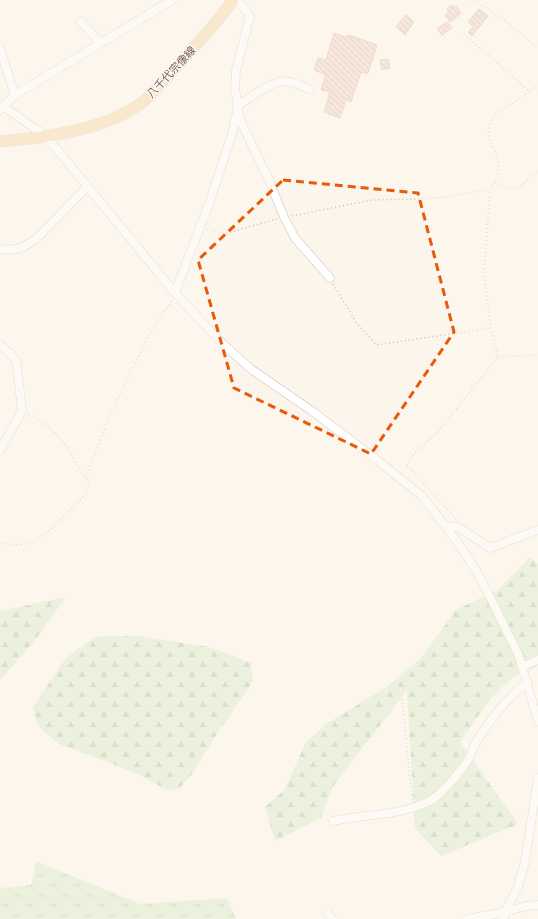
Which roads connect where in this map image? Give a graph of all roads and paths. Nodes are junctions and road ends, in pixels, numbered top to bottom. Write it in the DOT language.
graph roads {
  1 [pos="172,0"];
  2 [pos="233,0"];
  3 [pos="237,0"];
  4 [pos="470,0"];
  5 [pos="81,22"];
  6 [pos="464,34"];
  7 [pos="101,43"];
  8 [pos="538,48"];
  9 [pos="0,49"];
  10 [pos="538,86"];
  11 [pos="309,89"];
  12 [pos="530,92"];
  13 [pos="15,95"];
  14 [pos="238,107"];
  15 [pos="2,108"];
  16 [pos="46,136"];
  17 [pos="0,141"];
  18 [pos="538,171"];
  19 [pos="494,183"];
  20 [pos="88,186"];
  21 [pos="490,189"];
  22 [pos="284,217"];
  23 [pos="200,227"];
  24 [pos="0,249"];
  25 [pos="330,278"];
  26 [pos="175,293"];
  27 [pos="491,328"];
  28 [pos="0,345"];
  29 [pos="538,355"];
  30 [pos="498,357"];
  31 [pos="22,411"];
  32 [pos="0,450"];
  33 [pos="86,478"];
  34 [pos="446,527"];
  35 [pos="458,527"];
  36 [pos="538,530"];
  37 [pos="0,543"];
  38 [pos="538,660"];
  39 [pos="522,667"];
  40 [pos="526,682"];
  41 [pos="402,699"];
  42 [pos="538,721"];
  43 [pos="538,778"];
  44 [pos="413,808"];
  45 [pos="333,822"];
  46 [pos="538,905"];
  47 [pos="506,910"];
  48 [pos="468,919"];
  49 [pos="504,919"];
  1 -- 7 [label="street"];
  2 -- 16 [label="main road, 八千代宗像線"];
  3 -- 14 [label="street"];
  4 -- 8 [label="path"];
  5 -- 7 [label="street"];
  6 -- 12 [label="path"];
  7 -- 13 [label="street"];
  9 -- 13 [label="street"];
  10 -- 12 [label="path"];
  11 -- 14 [label="street"];
  12 -- 19 [label="path"];
  13 -- 15 [label="street"];
  14 -- 22 [label="street"];
  14 -- 23 [label="street"];
  15 -- 16 [label="street"];
  16 -- 17 [label="main road, 八千代宗像線"];
  16 -- 20 [label="street"];
  18 -- 19 [label="path"];
  19 -- 21 [label="path"];
  20 -- 24 [label="street"];
  20 -- 26 [label="street"];
  21 -- 22 [label="path"];
  21 -- 27 [label="path"];
  22 -- 23 [label="path"];
  22 -- 25 [label="street"];
  23 -- 26 [label="street"];
  25 -- 27 [label="path"];
  26 -- 33 [label="path"];
  26 -- 34 [label="street"];
  27 -- 30 [label="path"];
  28 -- 31 [label="street"];
  29 -- 30 [label="path"];
  30 -- 35 [label="path"];
  31 -- 32 [label="street"];
  31 -- 33 [label="path"];
  33 -- 37 [label="path"];
  34 -- 35 [label="street"];
  34 -- 39 [label="street"];
  35 -- 36 [label="street"];
  38 -- 39 [label="street"];
  39 -- 40 [label="street"];
  40 -- 42 [label="street"];
  40 -- 44 [label="street"];
  41 -- 44 [label="path"];
  43 -- 47 [label="street"];
  44 -- 45 [label="street"];
  46 -- 47 [label="street"];
  47 -- 48 [label="street"];
  47 -- 49 [label="street"];
}
